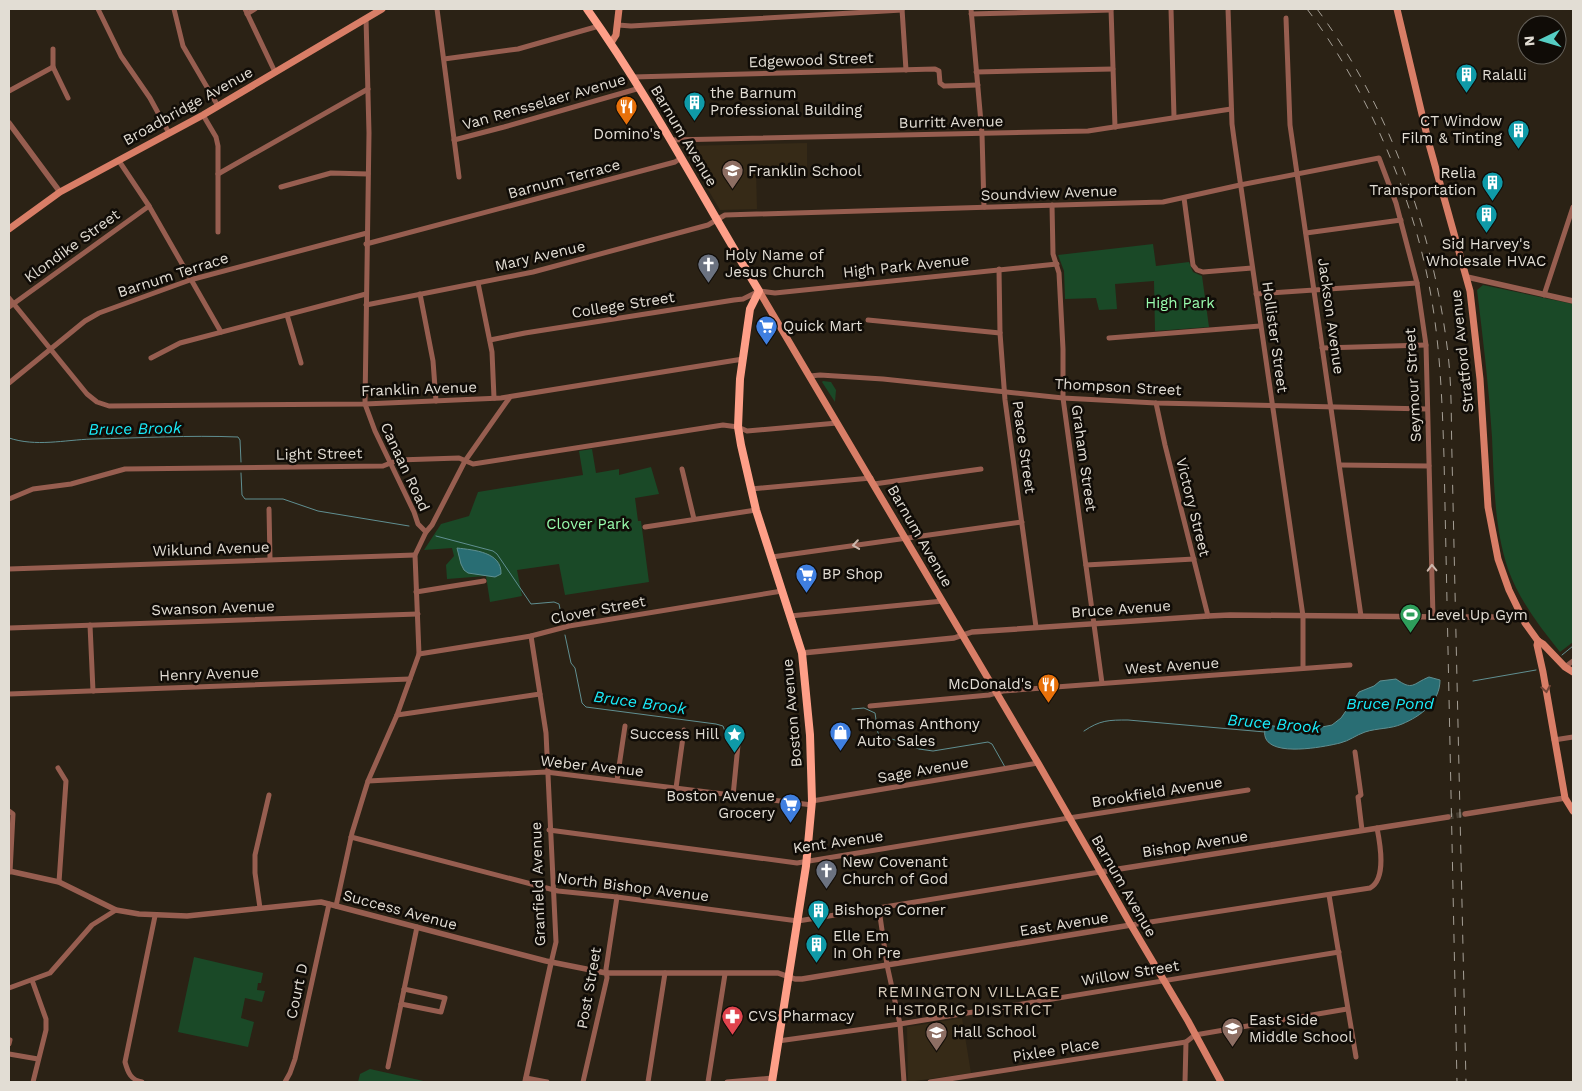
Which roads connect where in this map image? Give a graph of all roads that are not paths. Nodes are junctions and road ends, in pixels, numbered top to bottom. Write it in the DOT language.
graph roads {
  1 [pos="98,9"];
  2 [pos="174,9"];
  3 [pos="255,9"];
  4 [pos="382,9"];
  5 [pos="437,9"];
  6 [pos="587,9"];
  7 [pos="619,9"];
  8 [pos="786,9"];
  9 [pos="902,9"];
  10 [pos="1111,9"];
  11 [pos="1170,9"];
  12 [pos="1228,9"];
  13 [pos="1397,9"];
  14 [pos="246,11"];
  15 [pos="971,11"];
  16 [pos="786,17"];
  17 [pos="366,18"];
  18 [pos="1286,18"];
  19 [pos="618,25"];
  20 [pos="599,26"];
  21 [pos="611,43"];
  22 [pos="53,49"];
  23 [pos="444,59"];
  24 [pos="53,66"];
  25 [pos="1113,69"];
  26 [pos="906,70"];
  27 [pos="274,72"];
  28 [pos="976,72"];
  29 [pos="633,77"];
  30 [pos="978,85"];
  31 [pos="640,88"];
  32 [pos="368,89"];
  33 [pos="9,91"];
  34 [pos="68,98"];
  35 [pos="218,106"];
  36 [pos="1231,109"];
  37 [pos="202,115"];
  38 [pos="1174,117"];
  39 [pos="10,126"];
  40 [pos="1115,127"];
  41 [pos="168,133"];
  42 [pos="982,134"];
  43 [pos="454,140"];
  44 [pos="670,140"];
  45 [pos="681,158"];
  46 [pos="1378,158"];
  47 [pos="119,161"];
  48 [pos="218,174"];
  49 [pos="368,174"];
  50 [pos="1298,175"];
  51 [pos="459,177"];
  52 [pos="1240,185"];
  53 [pos="281,187"];
  54 [pos="60,192"];
  55 [pos="1184,198"];
  56 [pos="1052,205"];
  57 [pos="149,206"];
  58 [pos="984,207"];
  59 [pos="1573,207"];
  60 [pos="718,220"];
  61 [pos="1401,220"];
  62 [pos="9,229"];
  63 [pos="218,232"];
  64 [pos="367,233"];
  65 [pos="1306,233"];
  66 [pos="366,244"];
  67 [pos="1057,264"];
  68 [pos="1252,268"];
  69 [pos="999,269"];
  70 [pos="1467,277"];
  71 [pos="190,280"];
  72 [pos="478,283"];
  73 [pos="1417,283"];
  74 [pos="1314,290"];
  75 [pos="759,291"];
  76 [pos="366,294"];
  77 [pos="420,294"];
  78 [pos="1256,294"];
  79 [pos="1544,295"];
  80 [pos="9,298"];
  81 [pos="1573,301"];
  82 [pos="11,305"];
  83 [pos="366,305"];
  84 [pos="287,315"];
  85 [pos="868,320"];
  86 [pos="1260,326"];
  87 [pos="221,332"];
  88 [pos="1000,333"];
  89 [pos="1109,338"];
  90 [pos="490,340"];
  91 [pos="1426,345"];
  92 [pos="1322,348"];
  93 [pos="50,350"];
  94 [pos="151,358"];
  95 [pos="743,359"];
  96 [pos="301,363"];
  97 [pos="810,376"];
  98 [pos="9,383"];
  99 [pos="1004,392"];
  100 [pos="510,397"];
  101 [pos="494,398"];
  102 [pos="1063,398"];
  103 [pos="436,401"];
  104 [pos="1156,403"];
  105 [pos="365,404"];
  106 [pos="1272,405"];
  107 [pos="1331,406"];
  108 [pos="1427,409"];
  109 [pos="837,423"];
  110 [pos="738,427"];
  111 [pos="465,461"];
  112 [pos="390,463"];
  113 [pos="1340,466"];
  114 [pos="1429,466"];
  115 [pos="682,469"];
  116 [pos="980,469"];
  117 [pos="872,481"];
  118 [pos="751,489"];
  119 [pos="9,500"];
  120 [pos="269,509"];
  121 [pos="756,510"];
  122 [pos="694,518"];
  123 [pos="1022,522"];
  124 [pos="645,527"];
  125 [pos="426,532"];
  126 [pos="904,538"];
  127 [pos="415,555"];
  128 [pos="772,557"];
  129 [pos="1194,559"];
  130 [pos="270,560"];
  131 [pos="1086,566"];
  132 [pos="9,569"];
  133 [pos="484,581"];
  134 [pos="782,591"];
  135 [pos="416,592"];
  136 [pos="943,601"];
  137 [pos="418,614"];
  138 [pos="790,616"];
  139 [pos="1208,616"];
  140 [pos="1303,616"];
  141 [pos="1361,616"];
  142 [pos="1433,617"];
  143 [pos="1444,617"];
  144 [pos="1460,617"];
  145 [pos="1522,617"];
  146 [pos="1094,624"];
  147 [pos="90,625"];
  148 [pos="1036,627"];
  149 [pos="9,628"];
  150 [pos="531,636"];
  151 [pos="963,636"];
  152 [pos="1538,641"];
  153 [pos="802,653"];
  154 [pos="1553,653"];
  155 [pos="419,654"];
  156 [pos="1540,661"];
  157 [pos="1573,661"];
  158 [pos="1350,665"];
  159 [pos="1565,667"];
  160 [pos="1303,668"];
  161 [pos="1573,672"];
  162 [pos="410,679"];
  163 [pos="1102,683"];
  164 [pos="93,691"];
  165 [pos="996,693"];
  166 [pos="9,694"];
  167 [pos="540,694"];
  168 [pos="870,706"];
  169 [pos="397,715"];
  170 [pos="625,726"];
  171 [pos="684,730"];
  172 [pos="1573,737"];
  173 [pos="1554,740"];
  174 [pos="738,745"];
  175 [pos="1355,752"];
  176 [pos="1038,763"];
  177 [pos="58,768"];
  178 [pos="546,772"];
  179 [pos="617,780"];
  180 [pos="368,781"];
  181 [pos="676,788"];
  182 [pos="1248,790"];
  183 [pos="269,795"];
  184 [pos="733,796"];
  185 [pos="1568,797"];
  186 [pos="812,803"];
  187 [pos="1573,811"];
  188 [pos="9,812"];
  189 [pos="1465,814"];
  190 [pos="1448,817"];
  191 [pos="1069,818"];
  192 [pos="1377,828"];
  193 [pos="549,830"];
  194 [pos="1362,830"];
  195 [pos="351,837"];
  196 [pos="806,861"];
  197 [pos="10,872"];
  198 [pos="1100,872"];
  199 [pos="59,882"];
  200 [pos="553,890"];
  201 [pos="1330,895"];
  202 [pos="617,897"];
  203 [pos="329,904"];
  204 [pos="336,906"];
  205 [pos="260,908"];
  206 [pos="879,909"];
  207 [pos="116,910"];
  208 [pos="155,916"];
  209 [pos="798,922"];
  210 [pos="1131,926"];
  211 [pos="417,927"];
  212 [pos="1338,952"];
  213 [pos="551,962"];
  214 [pos="888,965"];
  215 [pos="606,973"];
  216 [pos="665,973"];
  217 [pos="725,974"];
  218 [pos="789,976"];
  219 [pos="32,980"];
  220 [pos="1162,980"];
  221 [pos="9,988"];
  222 [pos="404,989"];
  223 [pos="401,1004"];
  224 [pos="1348,1009"];
  225 [pos="900,1024"];
  226 [pos="1195,1035"];
  227 [pos="778,1042"];
  228 [pos="1186,1042"];
  229 [pos="9,1054"];
  230 [pos="1356,1057"];
  231 [pos="38,1059"];
  232 [pos="388,1067"];
  233 [pos="525,1080"];
  234 [pos="772,1080"];
  235 [pos="33,1082"];
  236 [pos="142,1082"];
  237 [pos="285,1082"];
  238 [pos="547,1082"];
  239 [pos="583,1082"];
  240 [pos="648,1082"];
  241 [pos="708,1082"];
  242 [pos="727,1082"];
  243 [pos="904,1082"];
  244 [pos="930,1082"];
  245 [pos="1185,1082"];
  246 [pos="1221,1082"];
  1 -- 41 [label="street"];
  2 -- 35 [label="street"];
  3 -- 14 [label="street"];
  4 -- 17 [label="main road, Broadbridge Avenue"];
  5 -- 23 [label="street"];
  6 -- 20 [label="main road, Barnum Avenue"];
  7 -- 19 [label="main road"];
  8 -- 16 [label="street"];
  9 -- 16 [label="street"];
  9 -- 26 [label="street"];
  10 -- 15 [label="street"];
  10 -- 25 [label="street"];
  11 -- 38 [label="street"];
  12 -- 36 [label="street, Hollister Street"];
  13 -- 70 [label="main road, Stratford Avenue"];
  14 -- 27 [label="street"];
  15 -- 28 [label="street"];
  16 -- 19 [label="street"];
  17 -- 27 [label="main road, Broadbridge Avenue"];
  17 -- 32 [label="street, Canaan Road"];
  18 -- 50 [label="street, Jackson Avenue"];
  19 -- 21 [label="main road"];
  20 -- 21 [label="main road, Barnum Avenue"];
  20 -- 23 [label="street"];
  21 -- 29 [label="main road, Barnum Avenue"];
  22 -- 24 [label="street"];
  23 -- 43 [label="street"];
  24 -- 33 [label="street"];
  24 -- 34 [label="street"];
  25 -- 28 [label="street"];
  25 -- 40 [label="street"];
  26 -- 29 [label="street, Edgewood Street"];
  26 -- 30 [label="street, Edgewood Street"];
  27 -- 35 [label="main road, Broadbridge Avenue"];
  28 -- 30 [label="street"];
  29 -- 31 [label="main road, Barnum Avenue"];
  30 -- 42 [label="street"];
  31 -- 43 [label="street, Van Rensselaer Avenue"];
  31 -- 44 [label="main road, Barnum Avenue"];
  32 -- 48 [label="street"];
  32 -- 49 [label="street, Canaan Road"];
  35 -- 37 [label="main road, Broadbridge Avenue"];
  36 -- 38 [label="street, Burritt Avenue"];
  36 -- 52 [label="street, Hollister Street"];
  37 -- 41 [label="main road, Broadbridge Avenue"];
  37 -- 48 [label="street"];
  38 -- 40 [label="street, Burritt Avenue"];
  39 -- 54 [label="street"];
  40 -- 42 [label="street, Burritt Avenue"];
  41 -- 47 [label="main road, Broadbridge Avenue"];
  42 -- 44 [label="street, Burritt Avenue"];
  42 -- 58 [label="street"];
  43 -- 51 [label="street"];
  44 -- 45 [label="main road, Barnum Avenue"];
  45 -- 60 [label="main road, Barnum Avenue"];
  45 -- 66 [label="street, Barnum Terrace"];
  46 -- 50 [label="street, Soundview Avenue"];
  46 -- 61 [label="street, Seymour Street"];
  47 -- 54 [label="main road, Broadbridge Avenue"];
  47 -- 57 [label="street"];
  48 -- 63 [label="street"];
  49 -- 53 [label="street"];
  49 -- 64 [label="street, Canaan Road"];
  50 -- 52 [label="street, Soundview Avenue"];
  50 -- 65 [label="street, Jackson Avenue"];
  52 -- 55 [label="street, Soundview Avenue"];
  52 -- 68 [label="street, Hollister Street"];
  54 -- 62 [label="main road, Broadbridge Avenue"];
  55 -- 56 [label="street, Soundview Avenue"];
  55 -- 68 [label="street"];
  56 -- 58 [label="street, Soundview Avenue"];
  56 -- 67 [label="street, Graham Street"];
  57 -- 71 [label="street"];
  57 -- 82 [label="street, Klondike Street"];
  58 -- 60 [label="street, Soundview Avenue"];
  59 -- 79 [label="street"];
  60 -- 72 [label="street, Mary Avenue"];
  60 -- 75 [label="main road, Barnum Avenue"];
  61 -- 65 [label="street"];
  61 -- 73 [label="street, Seymour Street"];
  64 -- 66 [label="street, Canaan Road"];
  64 -- 71 [label="street, Barnum Terrace"];
  65 -- 74 [label="street, Jackson Avenue"];
  66 -- 76 [label="street, Canaan Road"];
  67 -- 69 [label="street, High Park Avenue"];
  67 -- 102 [label="street, Graham Street"];
  68 -- 78 [label="street, Hollister Street"];
  69 -- 75 [label="street, High Park Avenue"];
  69 -- 88 [label="street, Peace Street"];
  70 -- 79 [label="street"];
  70 -- 145 [label="main road, Stratford Avenue"];
  71 -- 87 [label="street"];
  71 -- 93 [label="street, Barnum Terrace"];
  72 -- 77 [label="street, Mary Avenue"];
  72 -- 90 [label="street"];
  73 -- 74 [label="street"];
  73 -- 91 [label="street, Seymour Street"];
  74 -- 78 [label="street"];
  74 -- 92 [label="street, Jackson Avenue"];
  75 -- 90 [label="street, College Street"];
  75 -- 95 [label="main road, Boston Avenue"];
  75 -- 97 [label="main road, Barnum Avenue"];
  76 -- 83 [label="street, Canaan Road"];
  76 -- 84 [label="street"];
  77 -- 83 [label="street, Mary Avenue"];
  77 -- 103 [label="street"];
  78 -- 86 [label="street, Hollister Street"];
  79 -- 81 [label="street"];
  80 -- 82 [label="street"];
  82 -- 93 [label="street"];
  83 -- 105 [label="street, Canaan Road"];
  84 -- 87 [label="street"];
  84 -- 96 [label="street"];
  85 -- 88 [label="street"];
  86 -- 89 [label="street"];
  86 -- 106 [label="street, Hollister Street"];
  87 -- 94 [label="street"];
  88 -- 99 [label="street, Peace Street"];
  90 -- 101 [label="street"];
  91 -- 92 [label="street"];
  91 -- 108 [label="street, Seymour Street"];
  92 -- 107 [label="street, Jackson Avenue"];
  93 -- 98 [label="street, Barnum Terrace"];
  93 -- 105 [label="street, Franklin Avenue"];
  95 -- 100 [label="street, Franklin Avenue"];
  95 -- 110 [label="main road, Boston Avenue"];
  97 -- 99 [label="street, Thompson Street"];
  97 -- 109 [label="main road, Barnum Avenue"];
  99 -- 102 [label="street, Thompson Street"];
  99 -- 123 [label="street, Peace Street"];
  100 -- 101 [label="street, Franklin Avenue"];
  100 -- 111 [label="street"];
  101 -- 103 [label="street, Franklin Avenue"];
  102 -- 104 [label="street, Thompson Street"];
  102 -- 131 [label="street, Graham Street"];
  103 -- 105 [label="street, Franklin Avenue"];
  104 -- 106 [label="street, Thompson Street"];
  104 -- 129 [label="street, Victory Street"];
  105 -- 112 [label="street, Canaan Road"];
  106 -- 107 [label="street, Thompson Street"];
  106 -- 140 [label="street, Hollister Street"];
  107 -- 108 [label="street, Thompson Street"];
  107 -- 113 [label="street, Jackson Avenue"];
  108 -- 114 [label="street, Seymour Street"];
  109 -- 110 [label="street, Light Street"];
  109 -- 117 [label="main road, Barnum Avenue"];
  110 -- 111 [label="street, Light Street"];
  110 -- 118 [label="main road, Boston Avenue"];
  111 -- 112 [label="street, Light Street"];
  111 -- 125 [label="street"];
  112 -- 119 [label="street, Light Street"];
  112 -- 125 [label="street, Canaan Road"];
  113 -- 114 [label="street"];
  113 -- 141 [label="street, Jackson Avenue"];
  142 -- 114 [label="street, Seymour Street, one-way"];
  115 -- 122 [label="street"];
  116 -- 117 [label="street"];
  117 -- 118 [label="street"];
  117 -- 126 [label="main road, Barnum Avenue"];
  118 -- 121 [label="main road, Boston Avenue"];
  120 -- 130 [label="street"];
  121 -- 122 [label="street"];
  121 -- 128 [label="main road, Boston Avenue"];
  122 -- 124 [label="street"];
  123 -- 126 [label="street"];
  123 -- 148 [label="street, Peace Street"];
  125 -- 127 [label="street, Canaan Road"];
  126 -- 128 [label="street, one-way"];
  126 -- 136 [label="main road, Barnum Avenue"];
  127 -- 130 [label="street, Wiklund Avenue"];
  127 -- 135 [label="street, Canaan Road"];
  128 -- 134 [label="main road, Boston Avenue"];
  129 -- 131 [label="street"];
  129 -- 139 [label="street, Victory Street"];
  130 -- 132 [label="street, Wiklund Avenue"];
  131 -- 146 [label="street, Graham Street"];
  133 -- 135 [label="street"];
  134 -- 138 [label="main road, Boston Avenue"];
  134 -- 150 [label="street, Clover Street"];
  135 -- 137 [label="street, Canaan Road"];
  136 -- 138 [label="street"];
  136 -- 151 [label="main road, Barnum Avenue"];
  137 -- 147 [label="street, Swanson Avenue"];
  137 -- 155 [label="street, Canaan Road"];
  138 -- 153 [label="main road, Boston Avenue"];
  139 -- 140 [label="street, Bruce Avenue"];
  139 -- 146 [label="street, Bruce Avenue"];
  140 -- 141 [label="street, Bruce Avenue"];
  140 -- 160 [label="street, Hollister Street"];
  141 -- 142 [label="street, Bruce Avenue"];
  142 -- 143 [label="street, Bruce Avenue"];
  144 -- 145 [label="street"];
  145 -- 152 [label="main road, Stratford Avenue"];
  146 -- 148 [label="street, Bruce Avenue"];
  146 -- 163 [label="street, Graham Street"];
  147 -- 149 [label="street, Swanson Avenue"];
  147 -- 164 [label="street"];
  148 -- 151 [label="street, Bruce Avenue"];
  150 -- 155 [label="street, Clover Street"];
  150 -- 167 [label="street, Granfield Avenue"];
  151 -- 153 [label="street, Bruce Avenue"];
  151 -- 165 [label="main road, Barnum Avenue"];
  152 -- 154 [label="main road, Stratford Avenue"];
  152 -- 156 [label="main road"];
  153 -- 186 [label="main road, Boston Avenue"];
  154 -- 156 [label="main road"];
  154 -- 159 [label="main road, Stratford Avenue"];
  155 -- 162 [label="street, Canaan Road"];
  156 -- 173 [label="main road, one-way"];
  157 -- 159 [label="street"];
  158 -- 160 [label="street, West Avenue"];
  159 -- 161 [label="main road, Stratford Avenue"];
  160 -- 163 [label="street, West Avenue"];
  162 -- 164 [label="street, Henry Avenue"];
  162 -- 169 [label="street, Canaan Road"];
  163 -- 165 [label="street, West Avenue"];
  164 -- 166 [label="street, Henry Avenue"];
  165 -- 168 [label="street, West Avenue"];
  165 -- 176 [label="main road, Barnum Avenue"];
  167 -- 169 [label="street"];
  167 -- 178 [label="street, Granfield Avenue"];
  169 -- 180 [label="street, Canaan Road"];
  170 -- 179 [label="street"];
  171 -- 181 [label="street"];
  172 -- 173 [label="street"];
  173 -- 185 [label="main road"];
  174 -- 184 [label="street"];
  175 -- 194 [label="street"];
  176 -- 186 [label="street, Sage Avenue"];
  176 -- 191 [label="main road, Barnum Avenue"];
  177 -- 199 [label="street"];
  178 -- 179 [label="street, Weber Avenue"];
  178 -- 180 [label="street, Weber Avenue"];
  178 -- 193 [label="street, Granfield Avenue"];
  179 -- 181 [label="street, Weber Avenue"];
  180 -- 195 [label="street, Canaan Road"];
  181 -- 184 [label="street, Weber Avenue"];
  182 -- 191 [label="street, Brookfield Avenue"];
  183 -- 205 [label="street"];
  184 -- 186 [label="street, Weber Avenue"];
  185 -- 187 [label="main road"];
  185 -- 189 [label="street"];
  186 -- 196 [label="main road, Boston Avenue"];
  188 -- 197 [label="street"];
  190 -- 192 [label="street, Bishop Avenue"];
  191 -- 196 [label="street, Kent Avenue"];
  191 -- 198 [label="main road, Barnum Avenue"];
  192 -- 194 [label="street, Bishop Avenue"];
  192 -- 201 [label="street, East Avenue"];
  193 -- 196 [label="street, Kent Avenue"];
  193 -- 200 [label="street, Granfield Avenue"];
  194 -- 198 [label="street, Bishop Avenue"];
  195 -- 200 [label="street, North Bishop Avenue"];
  195 -- 204 [label="street, Canaan Road"];
  196 -- 209 [label="main road, Boston Avenue"];
  197 -- 199 [label="street, Success Avenue"];
  198 -- 206 [label="street, Bishop Avenue"];
  198 -- 210 [label="main road, Barnum Avenue"];
  199 -- 207 [label="street, Success Avenue"];
  200 -- 202 [label="street, North Bishop Avenue"];
  200 -- 213 [label="street, Granfield Avenue"];
  201 -- 210 [label="street, East Avenue"];
  201 -- 212 [label="street"];
  202 -- 209 [label="street, North Bishop Avenue"];
  202 -- 215 [label="street, Post Street"];
  203 -- 204 [label="street, Success Avenue"];
  203 -- 205 [label="street, Success Avenue"];
  203 -- 237 [label="street, Court D"];
  204 -- 211 [label="street, Success Avenue"];
  205 -- 208 [label="street, Success Avenue"];
  206 -- 209 [label="street, Bishop Avenue"];
  206 -- 214 [label="street"];
  207 -- 208 [label="street, Success Avenue"];
  207 -- 219 [label="street"];
  208 -- 236 [label="street"];
  209 -- 218 [label="main road, Boston Avenue"];
  210 -- 214 [label="street, East Avenue"];
  210 -- 220 [label="main road, Barnum Avenue"];
  211 -- 213 [label="street, Success Avenue"];
  211 -- 222 [label="street"];
  212 -- 220 [label="street, Willow Street"];
  212 -- 224 [label="street"];
  213 -- 215 [label="street, Success Avenue"];
  213 -- 233 [label="street, Granfield Avenue"];
  214 -- 218 [label="street, East Avenue"];
  214 -- 225 [label="street"];
  215 -- 216 [label="street, Success Avenue"];
  215 -- 239 [label="street, Post Street"];
  216 -- 217 [label="street, Success Avenue"];
  216 -- 240 [label="street"];
  217 -- 218 [label="street, Success Avenue"];
  217 -- 241 [label="street"];
  218 -- 227 [label="main road, Boston Avenue"];
  219 -- 221 [label="street"];
  219 -- 231 [label="street"];
  220 -- 225 [label="street, Willow Street"];
  220 -- 226 [label="main road, Barnum Avenue"];
  222 -- 223 [label="street"];
  222 -- 223 [label="street"];
  223 -- 232 [label="street"];
  224 -- 226 [label="street"];
  224 -- 230 [label="street"];
  225 -- 227 [label="street, Willow Street"];
  225 -- 243 [label="street"];
  226 -- 228 [label="street"];
  226 -- 246 [label="main road, Barnum Avenue"];
  227 -- 234 [label="main road, Boston Avenue"];
  228 -- 244 [label="street, Pixlee Place"];
  228 -- 245 [label="street"];
  229 -- 231 [label="street"];
  231 -- 235 [label="street"];
  233 -- 238 [label="street"];
  234 -- 242 [label="street"];
}
